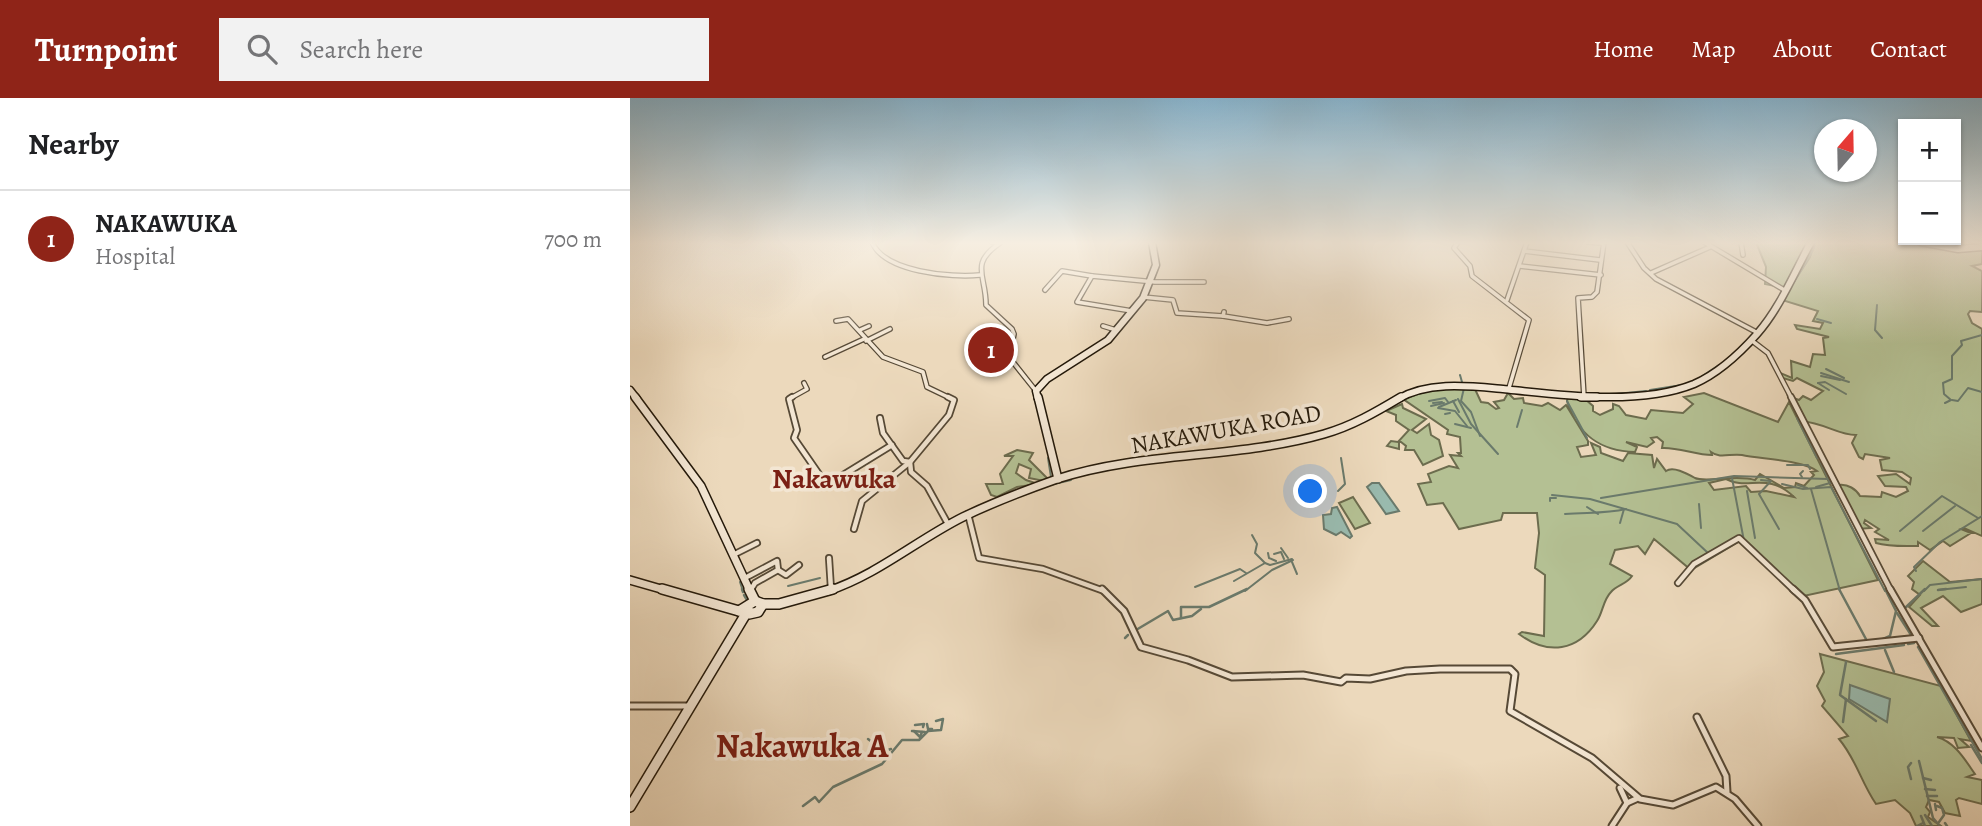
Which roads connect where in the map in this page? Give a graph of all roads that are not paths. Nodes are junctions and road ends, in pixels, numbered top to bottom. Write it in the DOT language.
graph roads {
  1 [pos="981,276"];
  2 [pos="1058,276"];
  3 [pos="1092,276"];
  4 [pos="1151,276"];
  5 [pos="1472,276"];
  6 [pos="1516,276"];
  7 [pos="1601,276"];
  8 [pos="1656,276"];
  9 [pos="1762,276"];
  10 [pos="1793,276"];
  11 [pos="1149,281"];
  12 [pos="1204,282"];
  13 [pos="1045,290"];
  14 [pos="1786,290"];
  15 [pos="1143,298"];
  16 [pos="1507,300"];
  17 [pos="1132,311"];
  18 [pos="1289,318"];
  19 [pos="836,321"];
  20 [pos="869,326"];
  21 [pos="1103,326"];
  22 [pos="890,329"];
  23 [pos="860,330"];
  24 [pos="1117,330"];
  25 [pos="1758,333"];
  26 [pos="865,340"];
  27 [pos="1751,340"];
  28 [pos="825,357"];
  29 [pos="804,383"];
  30 [pos="1509,388"];
  31 [pos="630,390"];
  32 [pos="1036,391"];
  33 [pos="1584,398"];
  34 [pos="880,418"];
  35 [pos="892,445"];
  36 [pos="910,462"];
  37 [pos="1058,479"];
  38 [pos="968,514"];
  39 [pos="948,525"];
  40 [pos="854,529"];
  41 [pos="757,543"];
  42 [pos="733,556"];
  43 [pos="829,558"];
  44 [pos="799,565"];
  45 [pos="778,570"];
  46 [pos="744,578"];
  47 [pos="630,580"];
  48 [pos="1678,583"];
  49 [pos="831,590"];
  50 [pos="749,591"];
  51 [pos="760,607"];
  52 [pos="743,611"];
  53 [pos="733,634"];
  54 [pos="1919,638"];
  55 [pos="630,706"];
  56 [pos="688,706"];
  57 [pos="1697,717"];
  58 [pos="1982,748"];
  59 [pos="1620,787"];
  60 [pos="1727,792"];
  61 [pos="1636,799"];
  62 [pos="1627,803"];
  63 [pos="630,807"];
  64 [pos="1612,826"];
  65 [pos="1758,826"];
  1 -- 32 [label="street"];
  2 -- 13 [label="street"];
  3 -- 11 [label="street"];
  3 -- 17 [label="street"];
  4 -- 11 [label="main road"];
  5 -- 16 [label="street"];
  6 -- 16 [label="street"];
  7 -- 33 [label="street"];
  8 -- 25 [label="street"];
  9 -- 14 [label="street"];
  10 -- 14 [label="main road, NAKAWUKA ROAD"];
  11 -- 12 [label="street"];
  11 -- 15 [label="main road"];
  14 -- 25 [label="main road, NAKAWUKA ROAD"];
  15 -- 17 [label="main road"];
  15 -- 18 [label="street"];
  16 -- 30 [label="street"];
  17 -- 24 [label="main road"];
  19 -- 23 [label="street"];
  20 -- 23 [label="street"];
  21 -- 24 [label="street"];
  22 -- 26 [label="street"];
  23 -- 26 [label="street"];
  24 -- 32 [label="main road"];
  25 -- 27 [label="main road, NAKAWUKA ROAD"];
  26 -- 28 [label="street"];
  26 -- 36 [label="street"];
  27 -- 33 [label="main road, NAKAWUKA ROAD"];
  27 -- 54 [label="street"];
  29 -- 35 [label="street"];
  30 -- 33 [label="main road, NAKAWUKA ROAD"];
  30 -- 37 [label="main road, NAKAWUKA ROAD"];
  31 -- 42 [label="main road"];
  32 -- 37 [label="main road"];
  34 -- 35 [label="street"];
  35 -- 36 [label="street"];
  36 -- 39 [label="street"];
  36 -- 40 [label="street"];
  37 -- 38 [label="main road, NAKAWUKA ROAD"];
  38 -- 39 [label="main road, NAKAWUKA ROAD"];
  38 -- 59 [label="street"];
  39 -- 49 [label="main road, NAKAWUKA ROAD"];
  41 -- 42 [label="street"];
  42 -- 46 [label="main road"];
  43 -- 49 [label="street"];
  44 -- 45 [label="street"];
  45 -- 46 [label="street"];
  45 -- 50 [label="street"];
  46 -- 50 [label="main road"];
  47 -- 52 [label="main road"];
  48 -- 54 [label="street"];
  49 -- 51 [label="main road, NAKAWUKA ROAD"];
  50 -- 51 [label="main road"];
  51 -- 52 [label="main road"];
  51 -- 53 [label="main road"];
  52 -- 53 [label="main road"];
  53 -- 56 [label="main road"];
  54 -- 58 [label="street"];
  55 -- 56 [label="street"];
  56 -- 63 [label="main road"];
  57 -- 60 [label="street"];
  59 -- 61 [label="street"];
  59 -- 62 [label="street"];
  60 -- 61 [label="street"];
  60 -- 65 [label="street"];
  61 -- 62 [label="street"];
  62 -- 64 [label="street"];
}
